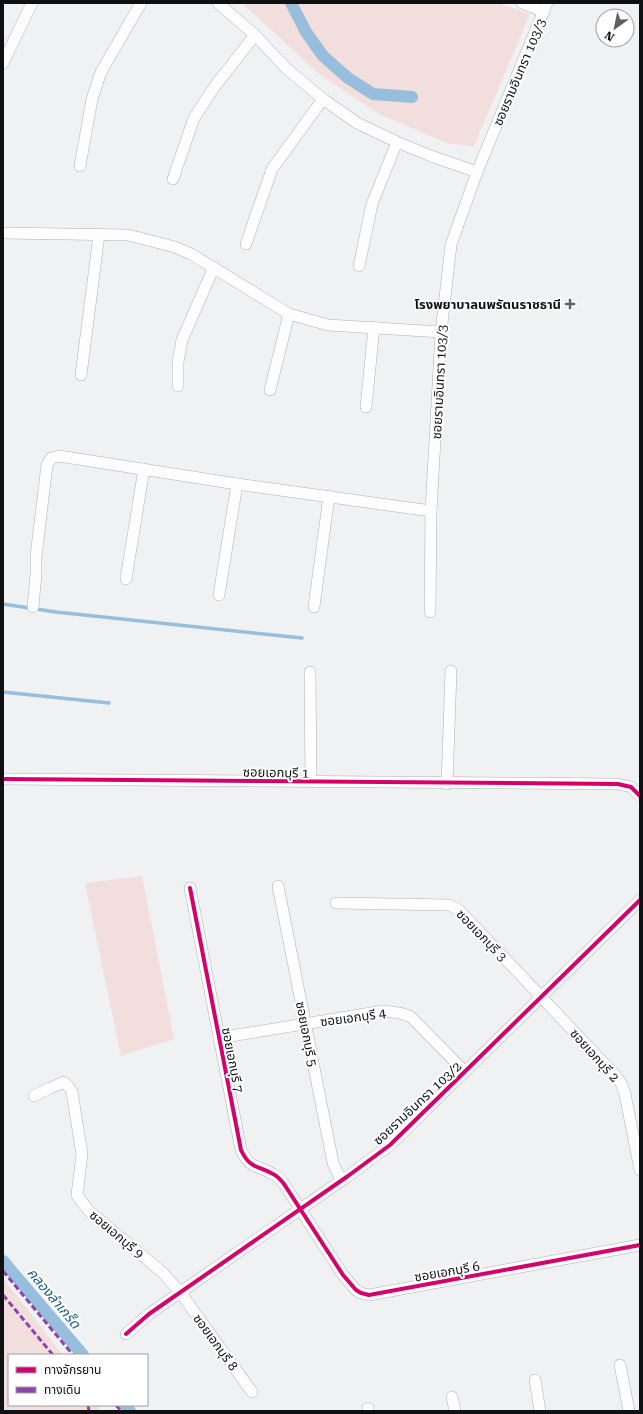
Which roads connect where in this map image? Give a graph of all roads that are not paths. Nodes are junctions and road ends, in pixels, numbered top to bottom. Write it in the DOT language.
graph roads {
  1 [pos="32,3"];
  2 [pos="141,3"];
  3 [pos="218,3"];
  4 [pos="522,3"];
  5 [pos="545,8"];
  6 [pos="255,35"];
  7 [pos="3,63"];
  8 [pos="323,99"];
  9 [pos="397,142"];
  10 [pos="80,166"];
  11 [pos="477,172"];
  12 [pos="173,179"];
  13 [pos="3,233"];
  14 [pos="99,235"];
  15 [pos="246,244"];
  16 [pos="359,266"];
  17 [pos="214,267"];
  18 [pos="289,314"];
  19 [pos="374,327"];
  20 [pos="441,332"];
  21 [pos="81,375"];
  22 [pos="178,386"];
  23 [pos="270,390"];
  24 [pos="366,407"];
  25 [pos="144,469"];
  26 [pos="237,484"];
  27 [pos="329,496"];
  28 [pos="431,511"];
  29 [pos="126,579"];
  30 [pos="219,595"];
  31 [pos="32,607"];
  32 [pos="314,607"];
  33 [pos="430,612"];
  34 [pos="452,671"];
  35 [pos="310,672"];
  36 [pos="3,779"];
  37 [pos="311,782"];
  38 [pos="447,784"];
  39 [pos="640,796"];
  40 [pos="278,886"];
  41 [pos="190,888"];
  42 [pos="640,900"];
  43 [pos="336,903"];
  44 [pos="541,997"];
  45 [pos="305,1024"];
  46 [pos="219,1038"];
  47 [pos="465,1072"];
  48 [pos="34,1096"];
  49 [pos="640,1170"];
  50 [pos="341,1181"];
  51 [pos="300,1209"];
  52 [pos="640,1245"];
  53 [pos="180,1292"];
  54 [pos="126,1334"];
  55 [pos="620,1365"];
  56 [pos="535,1380"];
  57 [pos="252,1392"];
  58 [pos="452,1396"];
  59 [pos="455,1411"];
  60 [pos="540,1411"];
  61 [pos="629,1411"];
  1 -- 7 [label="street"];
  2 -- 10 [label="street"];
  3 -- 6 [label="street"];
  4 -- 5 [label="street"];
  5 -- 11 [label="street, ซอยรามอินทรา 103/3"];
  6 -- 8 [label="street"];
  6 -- 12 [label="street"];
  8 -- 9 [label="street"];
  8 -- 15 [label="street"];
  9 -- 11 [label="street"];
  9 -- 16 [label="street"];
  11 -- 20 [label="street, ซอยรามอินทรา 103/3"];
  13 -- 14 [label="street"];
  14 -- 17 [label="street"];
  14 -- 21 [label="street"];
  17 -- 18 [label="street"];
  17 -- 22 [label="street"];
  18 -- 19 [label="street"];
  18 -- 23 [label="street"];
  19 -- 20 [label="street"];
  19 -- 24 [label="street"];
  20 -- 28 [label="street, ซอยรามอินทรา 103/3"];
  25 -- 26 [label="street"];
  25 -- 29 [label="street"];
  25 -- 31 [label="street"];
  26 -- 27 [label="street"];
  26 -- 30 [label="street"];
  27 -- 28 [label="street"];
  27 -- 32 [label="street"];
  28 -- 33 [label="street, ซอยรามอินทรา 103/3"];
  34 -- 38 [label="street"];
  35 -- 37 [label="street"];
  36 -- 37 [label="street, ซอยเอกบุรี 1"];
  37 -- 38 [label="street, ซอยเอกบุรี 1"];
  38 -- 39 [label="street, ซอยเอกบุรี 1"];
  40 -- 45 [label="street, ซอยเอกบุรี 5"];
  41 -- 46 [label="street, ซอยเอกบุรี 7"];
  42 -- 44 [label="street, ซอยรามอินทรา 103/2"];
  43 -- 44 [label="street, ซอยเอกบุรี 3"];
  44 -- 47 [label="street, ซอยรามอินทรา 103/2"];
  44 -- 49 [label="street, ซอยเอกบุรี 2"];
  45 -- 46 [label="street, ซอยเอกบุรี 4"];
  45 -- 47 [label="street, ซอยเอกบุรี 4"];
  45 -- 50 [label="street, ซอยเอกบุรี 5"];
  46 -- 51 [label="street, ซอยเอกบุรี 7"];
  47 -- 50 [label="street, ซอยรามอินทรา 103/2"];
  48 -- 53 [label="street, ซอยเอกบุรี 9"];
  50 -- 51 [label="street, ซอยรามอินทรา 103/2"];
  51 -- 52 [label="street, ซอยเอกบุรี 6"];
  51 -- 53 [label="street, ซอยรามอินทรา 103/2"];
  53 -- 54 [label="street, ซอยรามอินทรา 103/2"];
  53 -- 57 [label="street, ซอยเอกบุรี 8"];
  55 -- 61 [label="street"];
  56 -- 60 [label="street"];
  58 -- 59 [label="street"];
}
